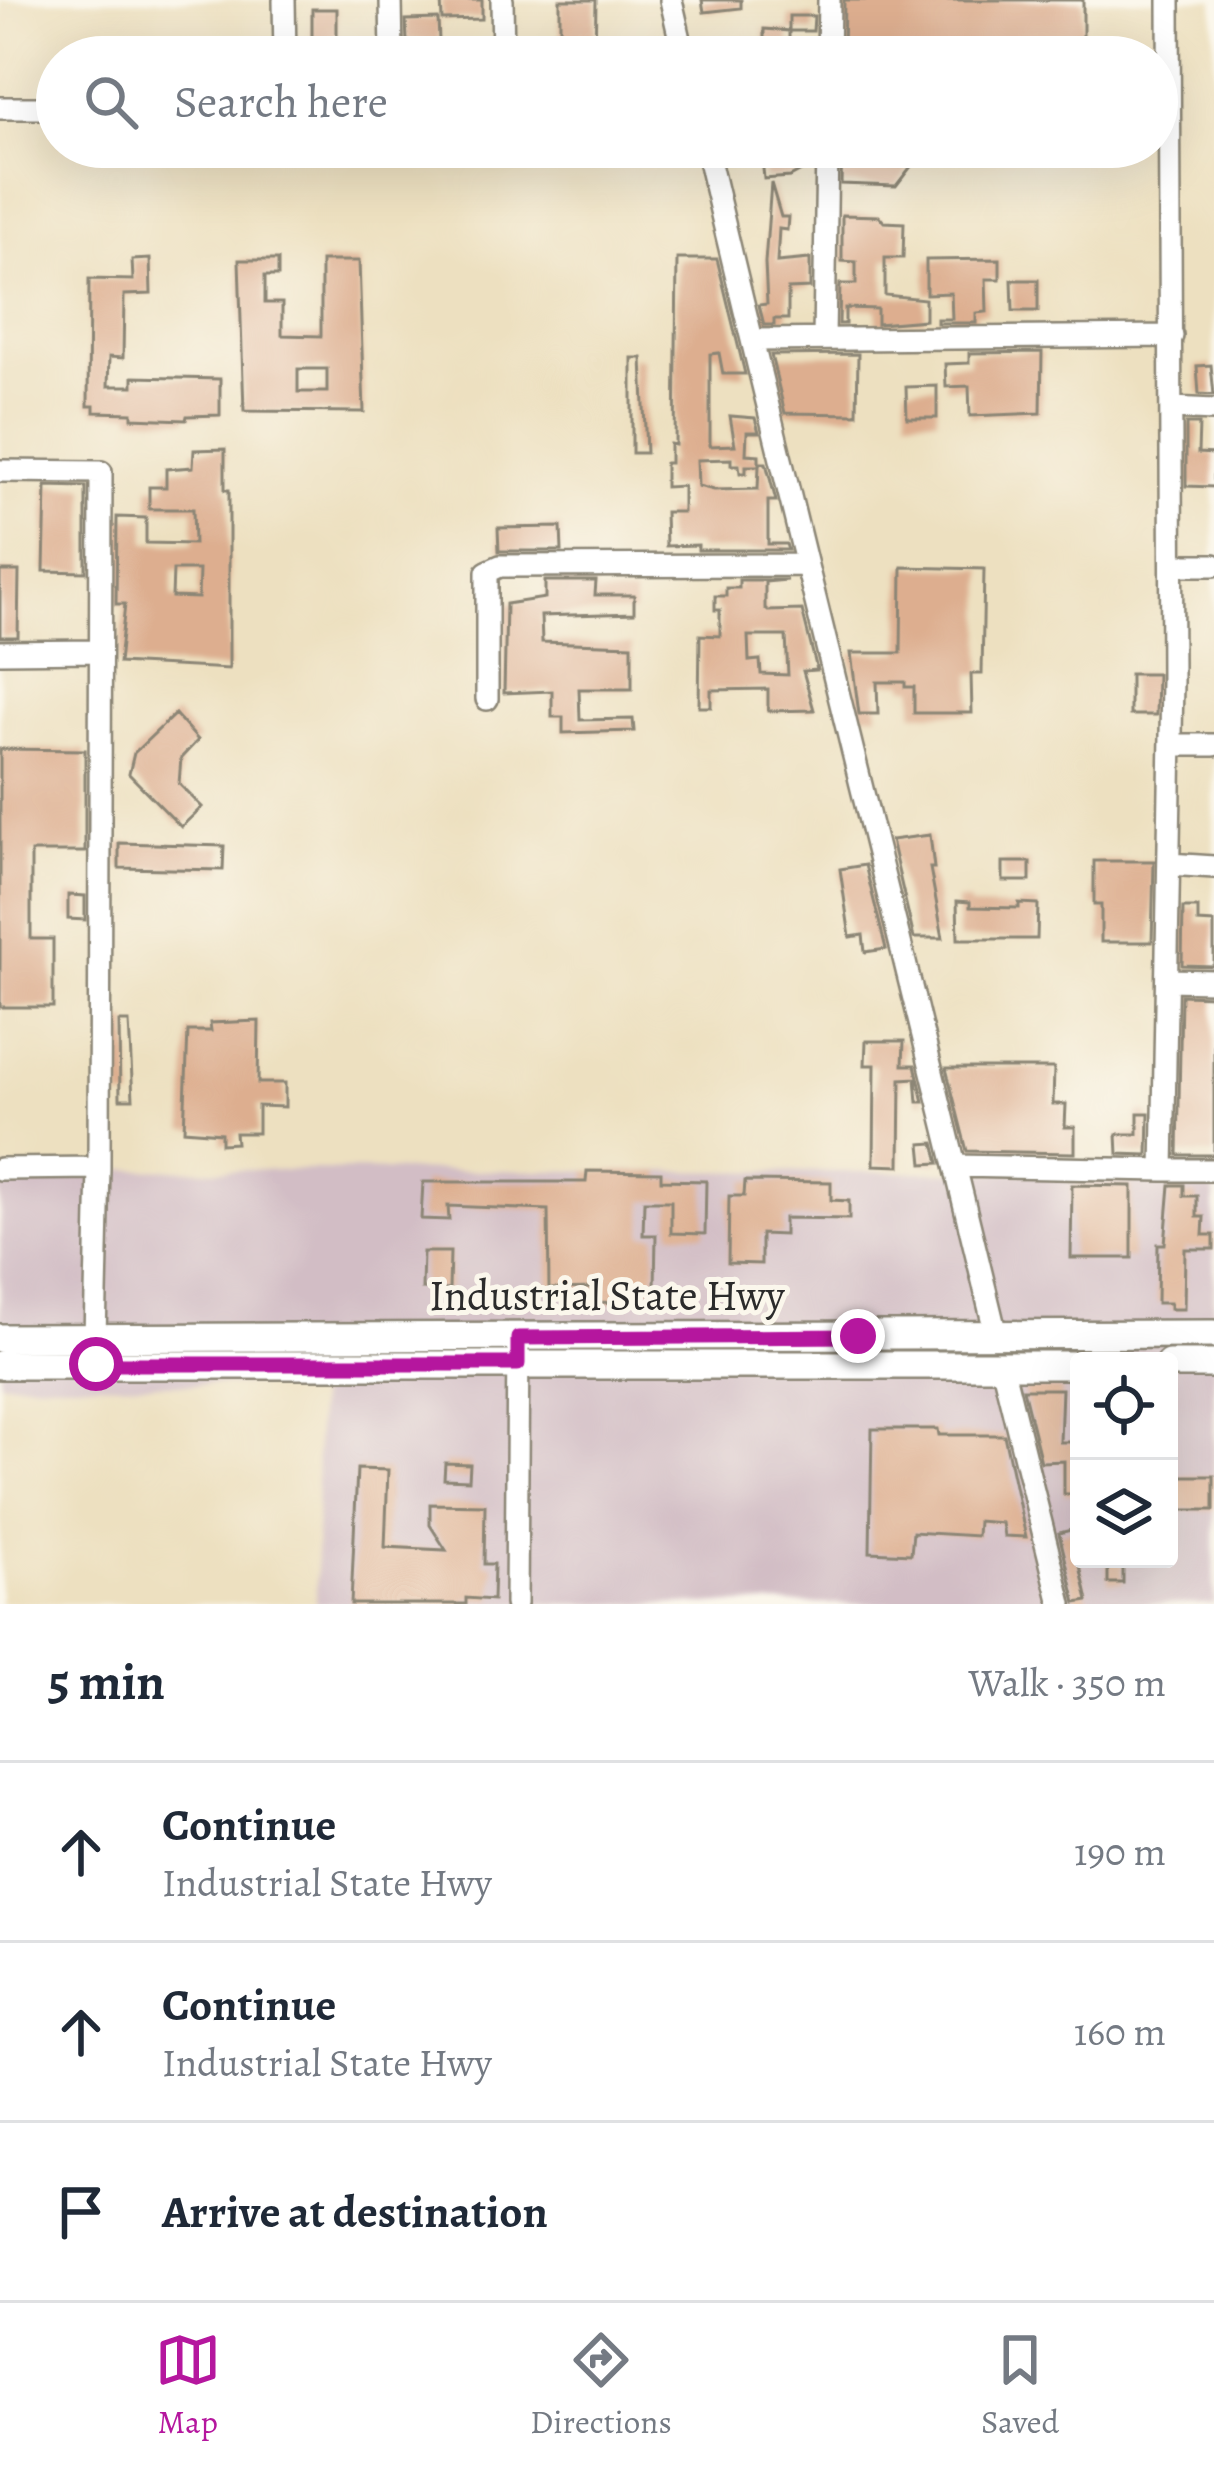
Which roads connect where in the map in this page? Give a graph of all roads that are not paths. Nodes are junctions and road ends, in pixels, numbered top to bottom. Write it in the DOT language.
graph roads {
  1 [pos="284,0"];
  2 [pos="391,0"];
  3 [pos="502,0"];
  4 [pos="671,0"];
  5 [pos="829,0"];
  6 [pos="1169,0"];
  7 [pos="285,36"];
  8 [pos="392,36"];
  9 [pos="503,36"];
  10 [pos="679,36"];
  11 [pos="829,36"];
  12 [pos="1169,36"];
  13 [pos="0,108"];
  14 [pos="36,108"];
  15 [pos="711,168"];
  16 [pos="827,168"];
  17 [pos="1170,168"];
  18 [pos="1172,336"];
  19 [pos="824,339"];
  20 [pos="754,340"];
  21 [pos="1172,409"];
  22 [pos="1214,410"];
  23 [pos="0,471"];
  24 [pos="805,565"];
  25 [pos="1172,565"];
  26 [pos="1214,565"];
  27 [pos="99,651"];
  28 [pos="0,652"];
  29 [pos="487,699"];
  30 [pos="1171,745"];
  31 [pos="1214,745"];
  32 [pos="1168,865"];
  33 [pos="1214,868"];
  34 [pos="1166,980"];
  35 [pos="1214,981"];
  36 [pos="956,1166"];
  37 [pos="0,1168"];
  38 [pos="99,1168"];
  39 [pos="1163,1170"];
  40 [pos="1214,1171"];
  41 [pos="1214,1334"];
  42 [pos="996,1335"];
  43 [pos="858,1336"];
  44 [pos="95,1337"];
  45 [pos="0,1338"];
  46 [pos="1133,1348"];
  47 [pos="518,1351"];
  48 [pos="1178,1364"];
  49 [pos="1214,1364"];
  50 [pos="0,1365"];
  51 [pos="859,1365"];
  52 [pos="1002,1365"];
  53 [pos="1070,1365"];
  54 [pos="516,1604"];
  55 [pos="1061,1604"];
  1 -- 7 [label="street"];
  2 -- 8 [label="street"];
  3 -- 9 [label="street"];
  4 -- 10 [label="street"];
  5 -- 11 [label="street"];
  6 -- 12 [label="street"];
  13 -- 14 [label="street"];
  15 -- 20 [label="street"];
  16 -- 19 [label="street"];
  17 -- 18 [label="street"];
  18 -- 19 [label="street"];
  18 -- 21 [label="street"];
  19 -- 20 [label="street"];
  20 -- 24 [label="street"];
  21 -- 22 [label="street"];
  21 -- 25 [label="street"];
  23 -- 27 [label="street"];
  24 -- 29 [label="street"];
  24 -- 36 [label="street"];
  25 -- 26 [label="street"];
  25 -- 30 [label="street"];
  27 -- 28 [label="street"];
  27 -- 38 [label="street"];
  30 -- 31 [label="street"];
  30 -- 32 [label="street"];
  32 -- 33 [label="street"];
  32 -- 34 [label="street"];
  34 -- 35 [label="street"];
  34 -- 39 [label="street"];
  36 -- 39 [label="street"];
  36 -- 42 [label="street"];
  37 -- 38 [label="street"];
  38 -- 44 [label="street"];
  39 -- 40 [label="street"];
  41 -- 46 [label="main road, Industrial State Hwy"];
  42 -- 43 [label="main road, Industrial State Hwy"];
  42 -- 46 [label="main road, Industrial State Hwy"];
  43 -- 47 [label="main road, Industrial State Hwy"];
  43 -- 51 [label="main road"];
  44 -- 45 [label="main road, Industrial State Hwy"];
  44 -- 47 [label="main road, Industrial State Hwy"];
  47 -- 50 [label="main road, Industrial State Hwy"];
  47 -- 51 [label="main road, Industrial State Hwy"];
  47 -- 54 [label="street"];
  48 -- 49 [label="main road"];
  51 -- 52 [label="main road, Industrial State Hwy"];
  52 -- 53 [label="main road, Industrial State Hwy"];
  52 -- 55 [label="street"];
}
